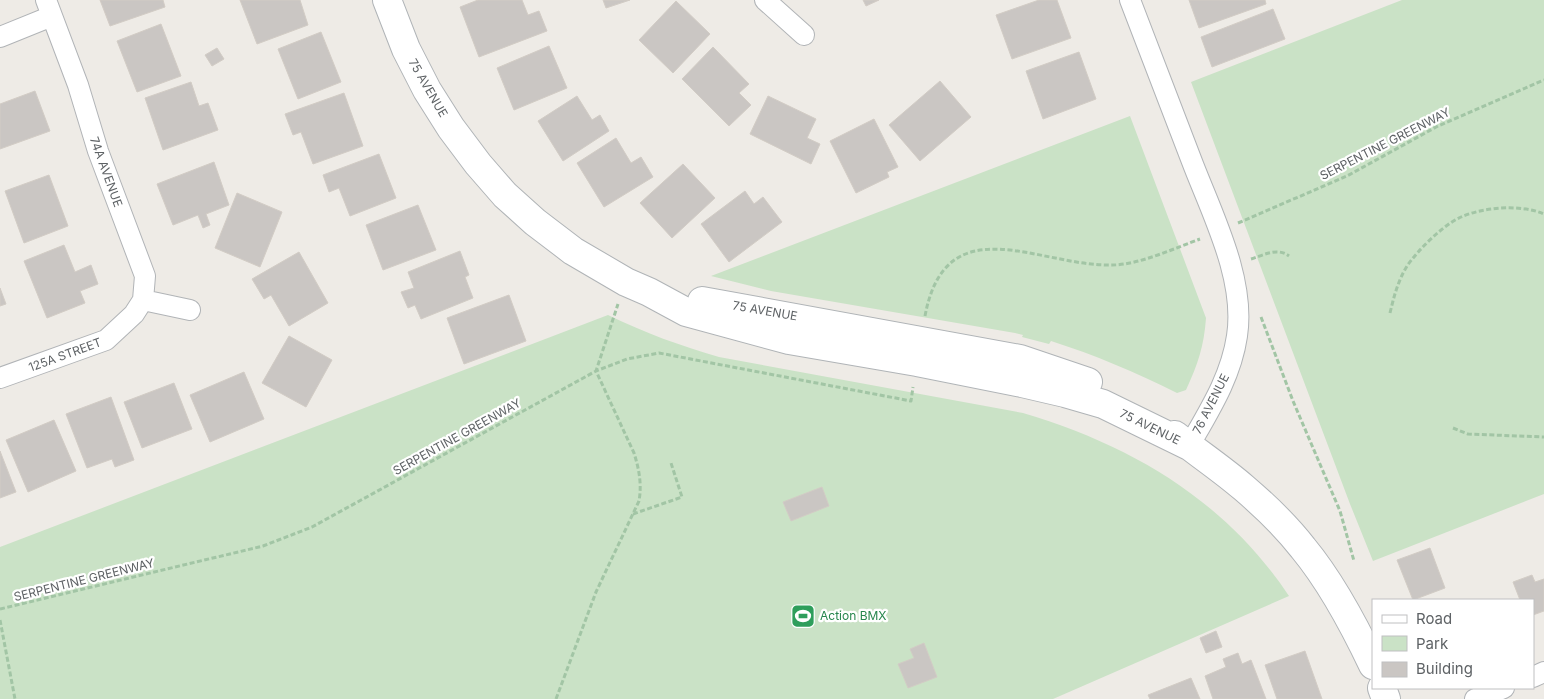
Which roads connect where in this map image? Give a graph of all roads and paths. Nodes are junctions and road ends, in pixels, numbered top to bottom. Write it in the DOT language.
graph roads {
  1 [pos="388,0"];
  2 [pos="765,0"];
  3 [pos="1130,0"];
  4 [pos="49,8"];
  5 [pos="804,35"];
  6 [pos="0,36"];
  7 [pos="1544,80"];
  8 [pos="1544,214"];
  9 [pos="1235,225"];
  10 [pos="1204,238"];
  11 [pos="1289,256"];
  12 [pos="1248,260"];
  13 [pos="637,287"];
  14 [pos="143,300"];
  15 [pos="190,310"];
  16 [pos="1259,312"];
  17 [pos="1390,313"];
  18 [pos="924,321"];
  19 [pos="596,371"];
  20 [pos="0,378"];
  21 [pos="914,384"];
  22 [pos="1453,428"];
  23 [pos="1544,437"];
  24 [pos="1189,446"];
  25 [pos="671,463"];
  26 [pos="634,514"];
  27 [pos="1354,561"];
  28 [pos="0,609"];
  29 [pos="0,620"];
  30 [pos="1372,663"];
  31 [pos="1501,689"];
  32 [pos="15,699"];
  33 [pos="556,699"];
  34 [pos="1475,699"];
  1 -- 13 [label="street, 75 AVENUE"];
  2 -- 5 [label="street"];
  3 -- 24 [label="street, 76 AVENUE"];
  4 -- 6 [label="street"];
  4 -- 14 [label="street, 74A AVENUE"];
  7 -- 9 [label="path, SERPENTINE GREENWAY"];
  8 -- 17 [label="path"];
  10 -- 18 [label="path"];
  11 -- 12 [label="path"];
  13 -- 19 [label="path"];
  13 -- 24 [label="street, 75 AVENUE"];
  14 -- 15 [label="street"];
  14 -- 20 [label="street, 125A STREET"];
  16 -- 27 [label="path"];
  19 -- 21 [label="path, SERPENTINE GREENWAY"];
  19 -- 26 [label="path"];
  19 -- 28 [label="path, SERPENTINE GREENWAY"];
  22 -- 23 [label="path"];
  24 -- 30 [label="street, 76 AVENUE"];
  25 -- 26 [label="path"];
  26 -- 33 [label="path"];
  29 -- 32 [label="path"];
  31 -- 34 [label="street"];
}
